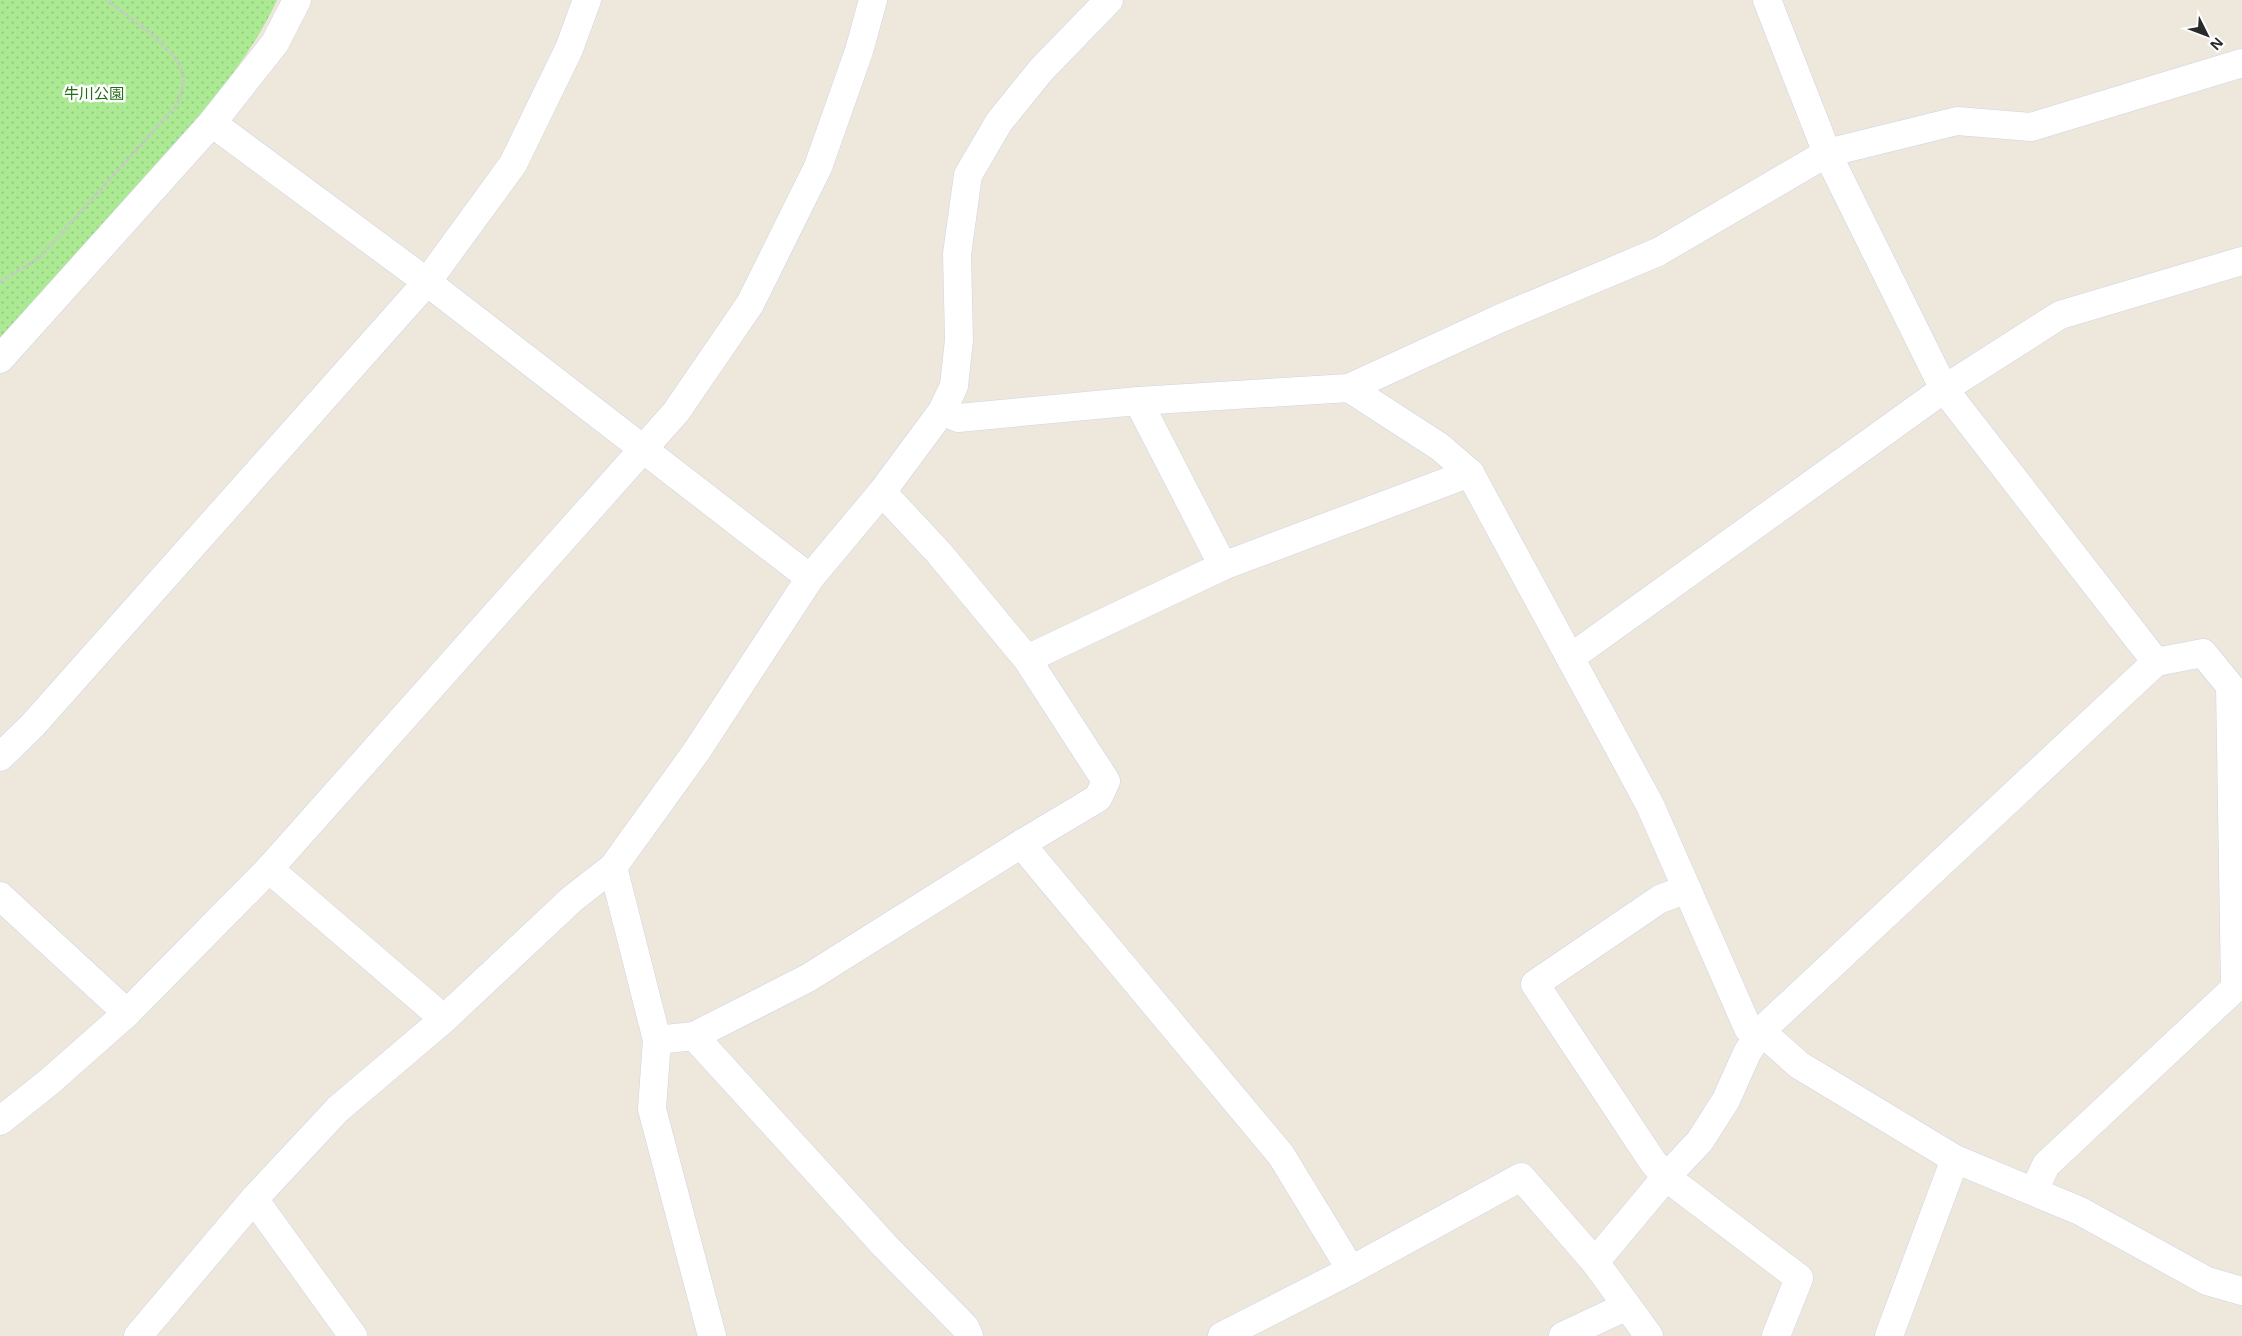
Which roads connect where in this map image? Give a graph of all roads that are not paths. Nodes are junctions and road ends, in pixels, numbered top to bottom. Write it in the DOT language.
graph roads {
  1 [pos="297,0"];
  2 [pos="586,0"];
  3 [pos="873,0"];
  4 [pos="1109,0"];
  5 [pos="1767,0"];
  6 [pos="2242,63"];
  7 [pos="212,124"];
  8 [pos="1827,153"];
  9 [pos="2242,261"];
  10 [pos="427,282"];
  11 [pos="0,359"];
  12 [pos="1349,388"];
  13 [pos="1944,389"];
  14 [pos="1138,401"];
  15 [pos="942,411"];
  16 [pos="643,449"];
  17 [pos="1470,473"];
  18 [pos="882,492"];
  19 [pos="1223,566"];
  20 [pos="810,578"];
  21 [pos="1570,658"];
  22 [pos="1027,659"];
  23 [pos="2156,662"];
  24 [pos="0,757"];
  25 [pos="1021,844"];
  26 [pos="613,867"];
  27 [pos="269,869"];
  28 [pos="1687,889"];
  29 [pos="0,896"];
  30 [pos="127,1013"];
  31 [pos="444,1019"];
  32 [pos="1761,1031"];
  33 [pos="694,1036"];
  34 [pos="657,1040"];
  35 [pos="0,1121"];
  36 [pos="1955,1159"];
  37 [pos="1666,1178"];
  38 [pos="2034,1191"];
  39 [pos="254,1199"];
  40 [pos="1595,1262"];
  41 [pos="1351,1270"];
  42 [pos="2242,1291"];
  43 [pos="1627,1306"];
  44 [pos="138,1336"];
  45 [pos="353,1336"];
  46 [pos="712,1336"];
  47 [pos="969,1336"];
  48 [pos="1222,1336"];
  49 [pos="1563,1336"];
  50 [pos="1649,1336"];
  51 [pos="1776,1336"];
  52 [pos="1889,1336"];
  1 -- 7 [label="street"];
  2 -- 10 [label="street"];
  3 -- 16 [label="street"];
  4 -- 15 [label="street"];
  5 -- 8 [label="street"];
  6 -- 8 [label="street"];
  7 -- 10 [label="street"];
  7 -- 11 [label="street"];
  8 -- 12 [label="street"];
  8 -- 13 [label="street"];
  9 -- 13 [label="street"];
  10 -- 16 [label="street"];
  10 -- 24 [label="street"];
  12 -- 14 [label="street"];
  12 -- 17 [label="street"];
  13 -- 21 [label="street"];
  13 -- 23 [label="street"];
  14 -- 15 [label="street"];
  14 -- 19 [label="street"];
  15 -- 18 [label="street"];
  16 -- 20 [label="street"];
  16 -- 27 [label="street"];
  17 -- 19 [label="street"];
  17 -- 21 [label="street"];
  18 -- 20 [label="street"];
  18 -- 22 [label="street"];
  19 -- 22 [label="street"];
  20 -- 26 [label="street"];
  21 -- 28 [label="street"];
  22 -- 25 [label="street"];
  23 -- 32 [label="street"];
  23 -- 38 [label="street"];
  25 -- 33 [label="street"];
  25 -- 41 [label="street"];
  26 -- 31 [label="street"];
  26 -- 34 [label="street"];
  27 -- 30 [label="street"];
  27 -- 31 [label="street"];
  28 -- 32 [label="street"];
  28 -- 37 [label="street"];
  29 -- 30 [label="street"];
  30 -- 35 [label="street"];
  31 -- 39 [label="street"];
  32 -- 36 [label="street"];
  32 -- 37 [label="street"];
  33 -- 34 [label="street"];
  33 -- 47 [label="street"];
  34 -- 46 [label="street"];
  36 -- 38 [label="street"];
  36 -- 52 [label="street"];
  37 -- 40 [label="street"];
  37 -- 51 [label="street"];
  38 -- 42 [label="street"];
  39 -- 44 [label="street"];
  39 -- 45 [label="street"];
  40 -- 41 [label="street"];
  40 -- 43 [label="street"];
  41 -- 48 [label="street"];
  43 -- 49 [label="street"];
  43 -- 50 [label="street"];
}
